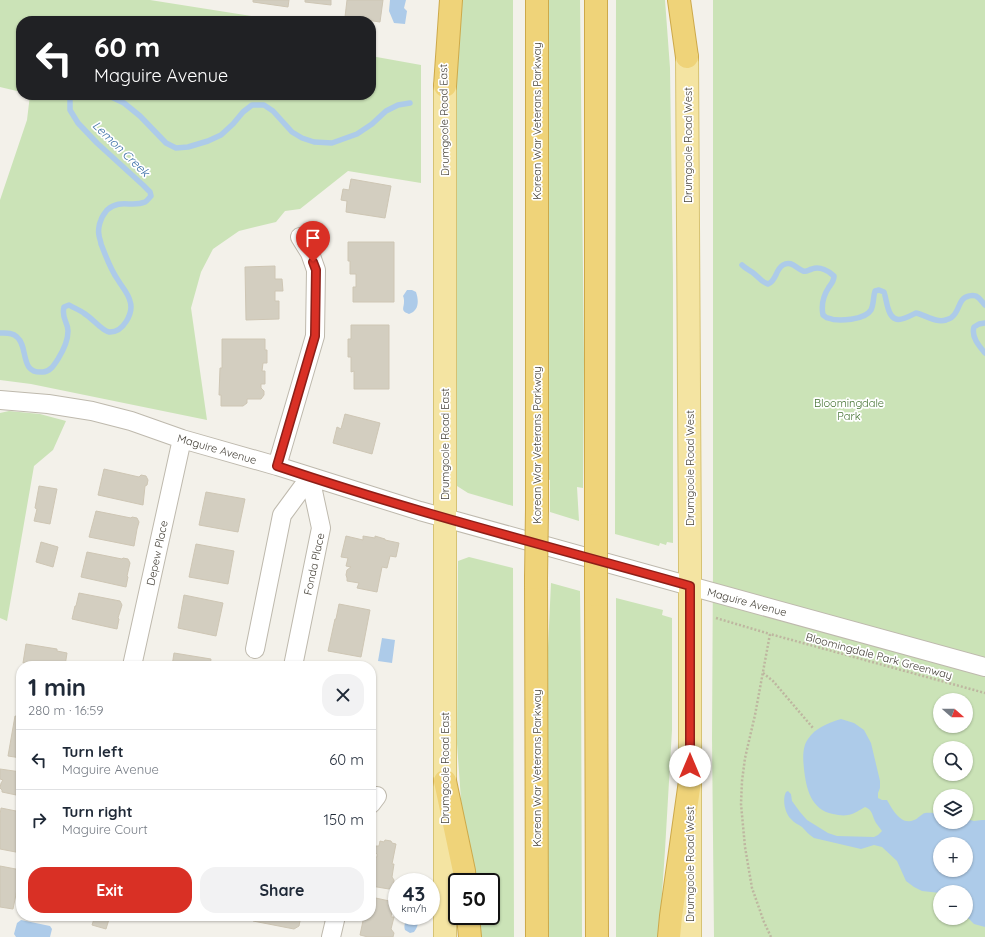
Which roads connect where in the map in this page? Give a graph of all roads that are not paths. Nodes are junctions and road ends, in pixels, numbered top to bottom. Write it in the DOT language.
graph roads {
  1 [pos="440,0"];
  2 [pos="451,0"];
  3 [pos="537,0"];
  4 [pos="596,0"];
  5 [pos="679,0"];
  6 [pos="687,0"];
  7 [pos="687,57"];
  8 [pos="445,86"];
  9 [pos="300,237"];
  10 [pos="0,400"];
  11 [pos="182,439"];
  12 [pos="277,466"];
  13 [pos="310,477"];
  14 [pos="445,517"];
  15 [pos="690,586"];
  16 [pos="255,649"];
  17 [pos="133,661"];
  18 [pos="294,661"];
  19 [pos="985,667"];
  20 [pos="445,781"];
  21 [pos="690,781"];
  22 [pos="464,873"];
  23 [pos="335,921"];
  24 [pos="469,925"];
  25 [pos="331,937"];
  26 [pos="445,937"];
  27 [pos="470,937"];
  28 [pos="537,937"];
  29 [pos="596,937"];
  30 [pos="669,937"];
  31 [pos="690,937"];
  1 -- 8 [label="street, Drumgoole Road East"];
  2 -- 8 [label="highway"];
  3 -- 28 [label="highway, Korean War Veterans Parkway, bridge"];
  4 -- 29 [label="highway, bridge"];
  5 -- 7 [label="highway"];
  6 -- 7 [label="street, Drumgoole Road West"];
  7 -- 15 [label="main road, Drumgoole Road West"];
  8 -- 14 [label="main road, Drumgoole Road East"];
  9 -- 12 [label="street"];
  10 -- 11 [label="street, Maguire Avenue"];
  11 -- 12 [label="street, Maguire Avenue"];
  11 -- 17 [label="street, Depew Place"];
  12 -- 13 [label="street, Maguire Avenue"];
  13 -- 14 [label="street, Maguire Avenue"];
  13 -- 16 [label="street"];
  13 -- 18 [label="street, Fonda Place"];
  14 -- 15 [label="street, Maguire Avenue"];
  14 -- 20 [label="main road, Drumgoole Road East"];
  15 -- 19 [label="street, Maguire Avenue"];
  15 -- 21 [label="main road, Drumgoole Road West"];
  20 -- 22 [label="highway"];
  20 -- 26 [label="main road, Drumgoole Road East"];
  21 -- 30 [label="highway"];
  21 -- 31 [label="main road, Drumgoole Road West"];
  23 -- 25 [label="street"];
  24 -- 27 [label="highway"];
}
